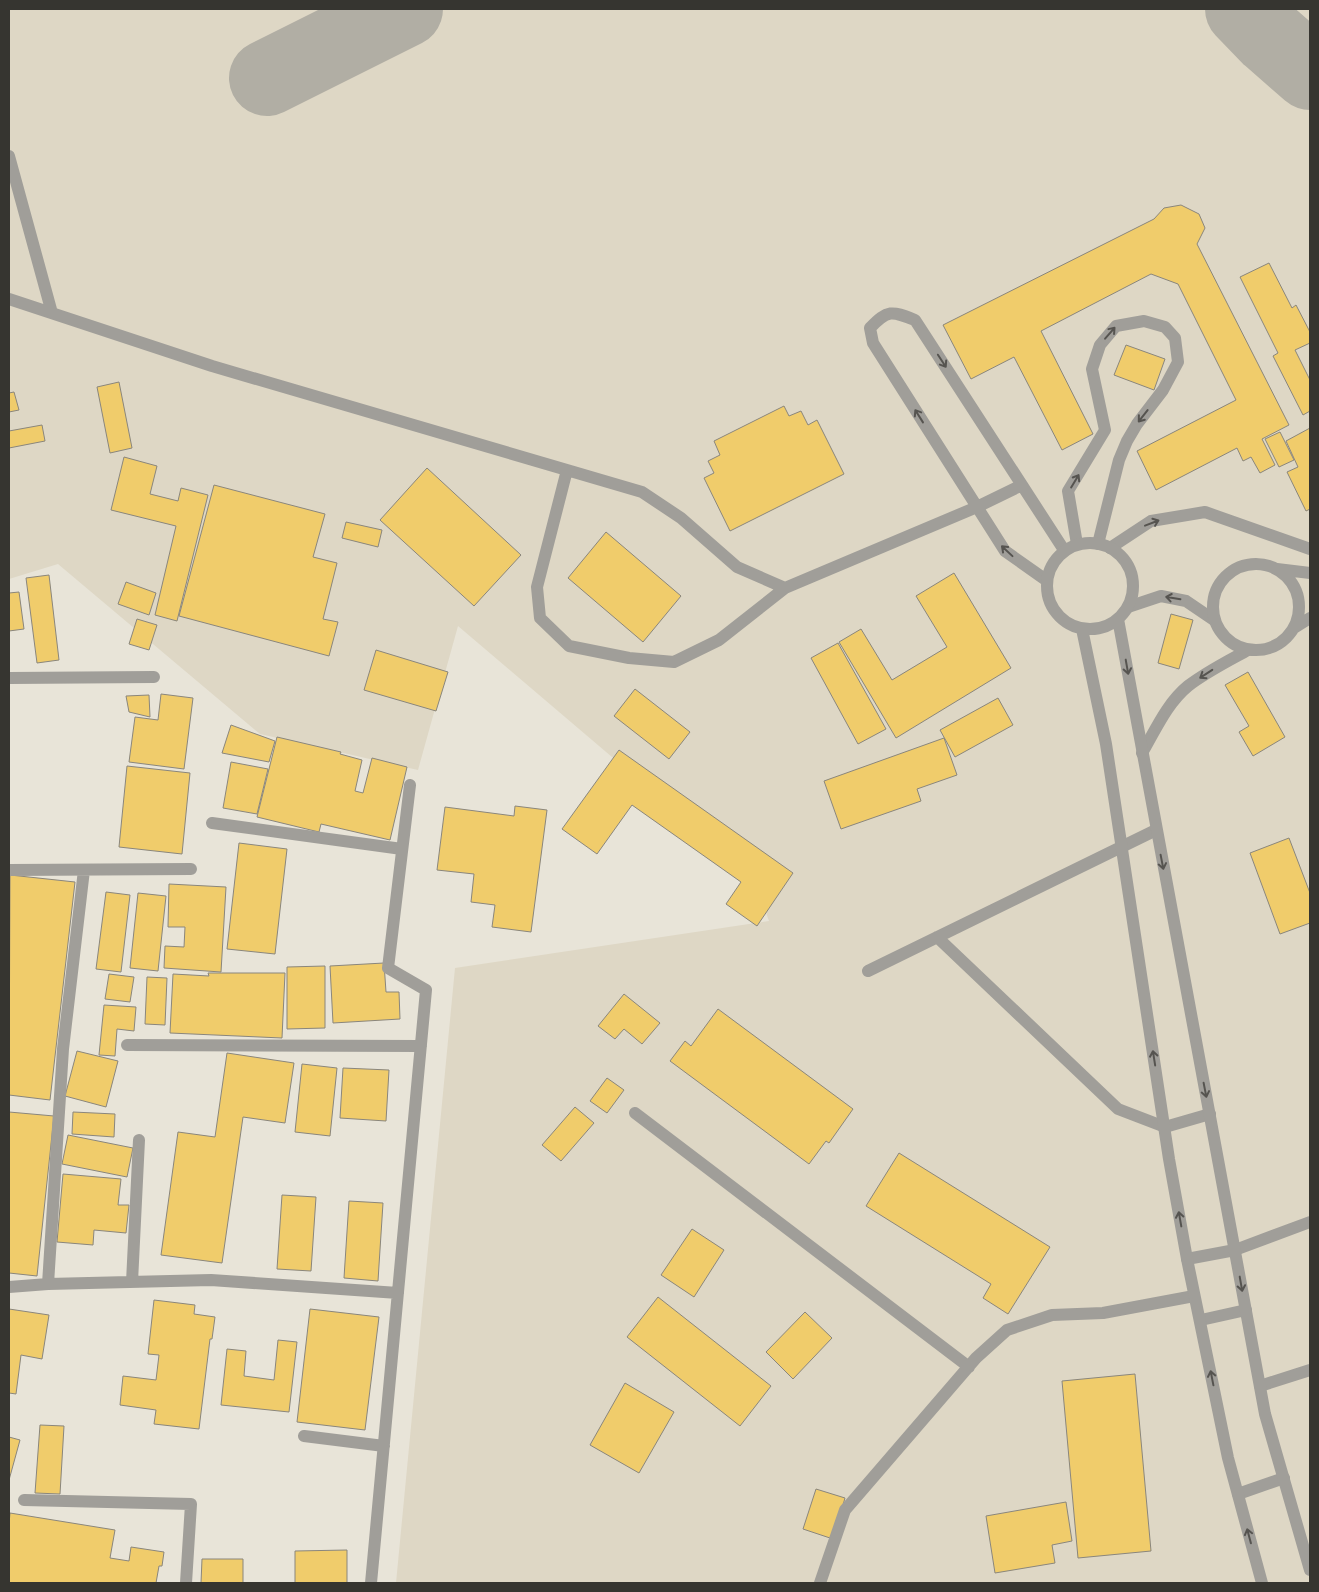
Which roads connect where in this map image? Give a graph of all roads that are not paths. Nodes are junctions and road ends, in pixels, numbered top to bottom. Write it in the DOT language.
graph roads {
  1 [pos="9,156"];
  2 [pos="9,299"];
  3 [pos="52,313"];
  4 [pos="567,470"];
  5 [pos="1022,485"];
  6 [pos="977,507"];
  7 [pos="1077,544"];
  8 [pos="1104,546"];
  9 [pos="1310,549"];
  10 [pos="1064,550"];
  11 [pos="1276,569"];
  12 [pos="1310,573"];
  13 [pos="1046,580"];
  14 [pos="785,588"];
  15 [pos="1128,607"];
  16 [pos="1310,618"];
  17 [pos="1118,620"];
  18 [pos="1214,620"];
  19 [pos="1294,628"];
  20 [pos="1082,629"];
  21 [pos="1248,650"];
  22 [pos="154,677"];
  23 [pos="9,678"];
  24 [pos="1142,753"];
  25 [pos="410,785"];
  26 [pos="212,823"];
  27 [pos="1156,830"];
  28 [pos="1122,847"];
  29 [pos="402,849"];
  30 [pos="191,869"];
  31 [pos="9,870"];
  32 [pos="84,870"];
  33 [pos="937,937"];
  34 [pos="868,971"];
  35 [pos="127,1045"];
  36 [pos="421,1046"];
  37 [pos="635,1113"];
  38 [pos="1210,1114"];
  39 [pos="1165,1127"];
  40 [pos="139,1140"];
  41 [pos="1310,1222"];
  42 [pos="1235,1250"];
  43 [pos="1187,1260"];
  44 [pos="132,1282"];
  45 [pos="48,1284"];
  46 [pos="9,1287"];
  47 [pos="398,1293"];
  48 [pos="1194,1296"];
  49 [pos="1246,1310"];
  50 [pos="1201,1320"];
  51 [pos="968,1367"];
  52 [pos="1310,1370"];
  53 [pos="1260,1386"];
  54 [pos="304,1436"];
  55 [pos="384,1446"];
  56 [pos="1284,1478"];
  57 [pos="1238,1494"];
  58 [pos="24,1500"];
  59 [pos="1310,1570"];
  60 [pos="186,1583"];
  61 [pos="372,1583"];
  62 [pos="820,1583"];
  63 [pos="1262,1583"];
  1 -- 3 [label="street"];
  2 -- 3 [label="street"];
  3 -- 4 [label="street"];
  4 -- 14 [label="street"];
  4 -- 14 [label="street"];
  5 -- 6 [label="street"];
  6 -- 5 [label="street, one-way"];
  5 -- 10 [label="street"];
  13 -- 6 [label="street, one-way"];
  6 -- 14 [label="street"];
  7 -- 8 [label="street"];
  7 -- 8 [label="street, one-way"];
  7 -- 10 [label="street"];
  8 -- 9 [label="street, one-way"];
  8 -- 15 [label="street"];
  10 -- 13 [label="street"];
  11 -- 12 [label="street"];
  11 -- 18 [label="street"];
  11 -- 19 [label="street"];
  13 -- 20 [label="street"];
  15 -- 17 [label="street"];
  18 -- 15 [label="street, one-way"];
  16 -- 19 [label="street"];
  17 -- 20 [label="street"];
  17 -- 24 [label="street, one-way"];
  18 -- 21 [label="street"];
  19 -- 21 [label="street"];
  20 -- 28 [label="street"];
  21 -- 24 [label="street, one-way"];
  22 -- 23 [label="street"];
  24 -- 27 [label="street"];
  25 -- 29 [label="street"];
  26 -- 29 [label="street"];
  27 -- 28 [label="street"];
  27 -- 38 [label="street, one-way"];
  28 -- 33 [label="street"];
  39 -- 28 [label="street, one-way"];
  29 -- 36 [label="street"];
  30 -- 32 [label="street"];
  31 -- 32 [label="street"];
  32 -- 45 [label="street"];
  33 -- 34 [label="street"];
  33 -- 39 [label="street"];
  35 -- 36 [label="street"];
  36 -- 47 [label="street"];
  37 -- 51 [label="street"];
  38 -- 39 [label="street"];
  38 -- 42 [label="street"];
  43 -- 39 [label="street, one-way"];
  40 -- 44 [label="street"];
  41 -- 42 [label="street"];
  42 -- 43 [label="street"];
  42 -- 49 [label="street, one-way"];
  43 -- 48 [label="street"];
  44 -- 45 [label="street"];
  44 -- 47 [label="street"];
  45 -- 46 [label="street"];
  47 -- 55 [label="street"];
  48 -- 50 [label="street"];
  48 -- 51 [label="street"];
  49 -- 50 [label="street"];
  49 -- 53 [label="street"];
  57 -- 50 [label="street, one-way"];
  51 -- 62 [label="street"];
  52 -- 53 [label="street"];
  53 -- 56 [label="street"];
  54 -- 55 [label="street"];
  55 -- 61 [label="street"];
  56 -- 57 [label="street"];
  56 -- 59 [label="street"];
  63 -- 57 [label="street, one-way"];
  58 -- 60 [label="street"];
}
